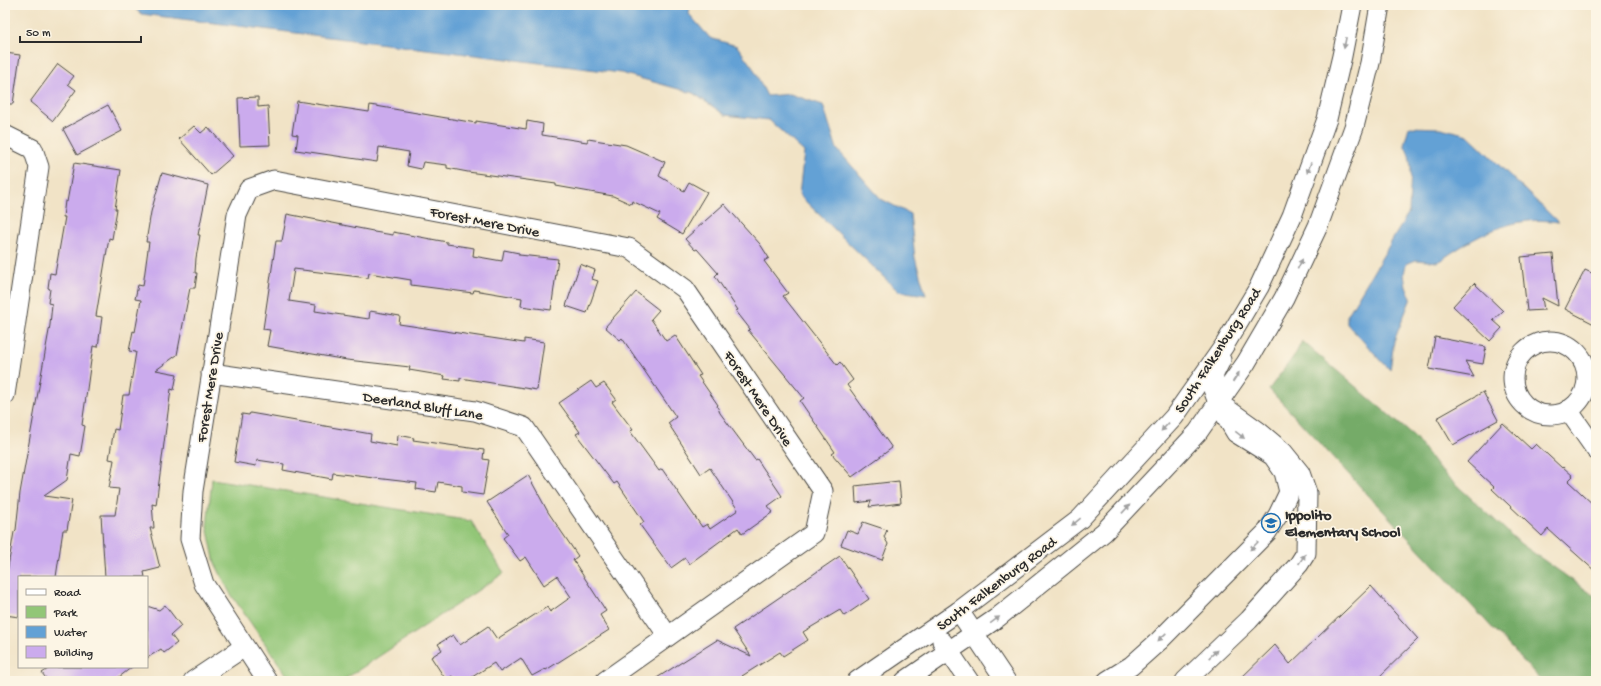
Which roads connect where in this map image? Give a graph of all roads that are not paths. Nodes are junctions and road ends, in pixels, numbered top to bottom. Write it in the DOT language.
graph roads {
  1 [pos="1352,5"];
  2 [pos="1380,5"];
  3 [pos="5,134"];
  4 [pos="1259,287"];
  5 [pos="10,339"];
  6 [pos="211,373"];
  7 [pos="5,395"];
  8 [pos="1218,403"];
  9 [pos="1568,410"];
  10 [pos="1596,450"];
  11 [pos="1274,521"];
  12 [pos="1306,535"];
  13 [pos="959,611"];
  14 [pos="934,630"];
  15 [pos="974,634"];
  16 [pos="668,636"];
  17 [pos="244,646"];
  18 [pos="949,651"];
  19 [pos="193,681"];
  20 [pos="267,681"];
  21 [pos="605,681"];
  22 [pos="857,681"];
  23 [pos="905,681"];
  24 [pos="969,681"];
  25 [pos="1006,681"];
  26 [pos="1107,681"];
  27 [pos="1185,681"];
  1 -- 4 [label="street, South Falkenburg Road, one-way"];
  8 -- 2 [label="street, South Falkenburg Road, one-way"];
  3 -- 5 [label="street"];
  4 -- 8 [label="street"];
  4 -- 13 [label="street, South Falkenburg Road, one-way"];
  5 -- 7 [label="street"];
  6 -- 16 [label="street, Deerland Bluff Lane"];
  6 -- 16 [label="street, Forest Mere Drive"];
  6 -- 17 [label="street, Forest Mere Drive"];
  8 -- 11 [label="street, one-way"];
  8 -- 12 [label="street"];
  15 -- 8 [label="street, South Falkenburg Road, one-way"];
  9 -- 10 [label="street"];
  11 -- 12 [label="street"];
  11 -- 26 [label="street, one-way"];
  27 -- 12 [label="street, one-way"];
  13 -- 14 [label="street, South Falkenburg Road"];
  13 -- 15 [label="street"];
  14 -- 18 [label="street"];
  14 -- 22 [label="street, South Falkenburg Road"];
  15 -- 18 [label="street, South Falkenburg Road"];
  15 -- 25 [label="street"];
  16 -- 21 [label="street, Forest Mere Drive"];
  17 -- 19 [label="street"];
  17 -- 20 [label="street, Forest Mere Drive"];
  18 -- 23 [label="street, South Falkenburg Road"];
  18 -- 24 [label="street"];
}
